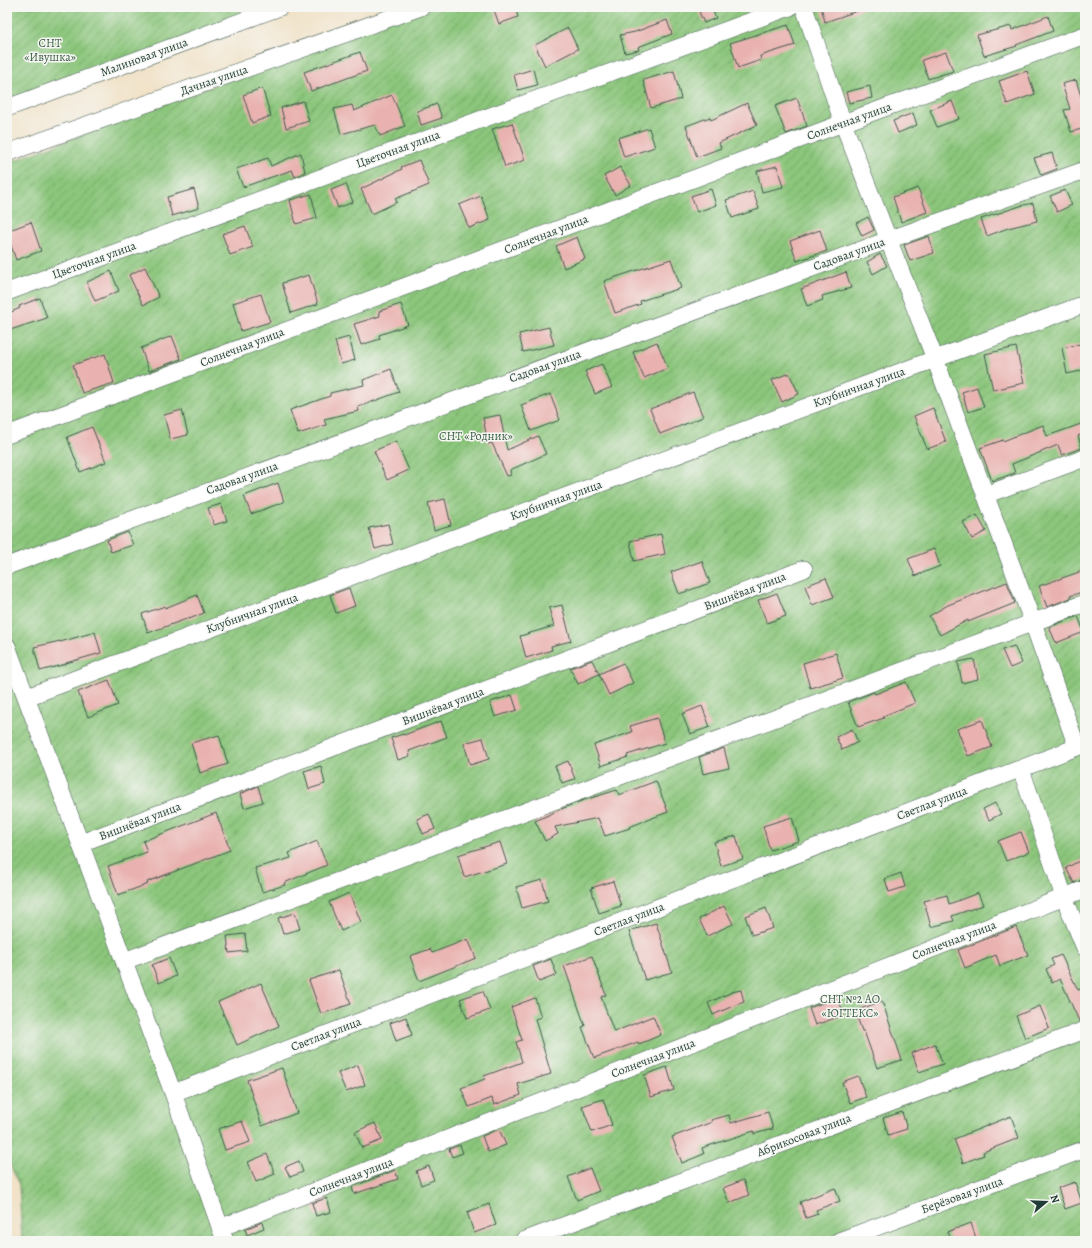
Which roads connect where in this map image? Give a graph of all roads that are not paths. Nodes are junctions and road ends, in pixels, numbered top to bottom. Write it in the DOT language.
graph roads {
  1 [pos="280,7"];
  2 [pos="421,7"];
  3 [pos="790,7"];
  4 [pos="804,7"];
  5 [pos="1085,35"];
  6 [pos="7,108"];
  7 [pos="843,123"];
  8 [pos="7,153"];
  9 [pos="1085,170"];
  10 [pos="888,240"];
  11 [pos="7,292"];
  12 [pos="1085,304"];
  13 [pos="935,359"];
  14 [pos="7,435"];
  15 [pos="1085,458"];
  16 [pos="985,495"];
  17 [pos="7,566"];
  18 [pos="804,569"];
  19 [pos="1085,604"];
  20 [pos="1033,623"];
  21 [pos="7,646"];
  22 [pos="27,697"];
  23 [pos="1081,746"];
  24 [pos="1021,769"];
  25 [pos="81,843"];
  26 [pos="1085,889"];
  27 [pos="1064,897"];
  28 [pos="1085,948"];
  29 [pos="124,961"];
  30 [pos="1085,1030"];
  31 [pos="173,1093"];
  32 [pos="1085,1150"];
  33 [pos="223,1234"];
  34 [pos="523,1241"];
  35 [pos="839,1241"];
  1 -- 6 [label="street, Малиновая улица"];
  2 -- 8 [label="street, Дачная улица"];
  3 -- 11 [label="street, Цветочная улица"];
  4 -- 7 [label="street"];
  5 -- 7 [label="street, Солнечная улица"];
  7 -- 10 [label="street"];
  7 -- 14 [label="street, Солнечная улица"];
  9 -- 10 [label="street, Садовая улица"];
  10 -- 13 [label="street"];
  10 -- 17 [label="street, Садовая улица"];
  12 -- 13 [label="street, Клубничная улица"];
  13 -- 16 [label="street"];
  13 -- 22 [label="street, Клубничная улица"];
  15 -- 16 [label="street"];
  16 -- 20 [label="street"];
  18 -- 25 [label="street, Вишнёвая улица"];
  19 -- 20 [label="street"];
  20 -- 23 [label="street"];
  20 -- 29 [label="street"];
  21 -- 22 [label="street"];
  22 -- 25 [label="street"];
  23 -- 24 [label="street, Светлая улица"];
  24 -- 27 [label="street"];
  24 -- 31 [label="street, Светлая улица"];
  25 -- 29 [label="street"];
  26 -- 27 [label="street, Солнечная улица"];
  27 -- 28 [label="street"];
  27 -- 33 [label="street, Солнечная улица"];
  29 -- 31 [label="street"];
  30 -- 34 [label="street, Абрикосовая улица"];
  31 -- 33 [label="street"];
  32 -- 35 [label="street, Берёзовая улица"];
}
